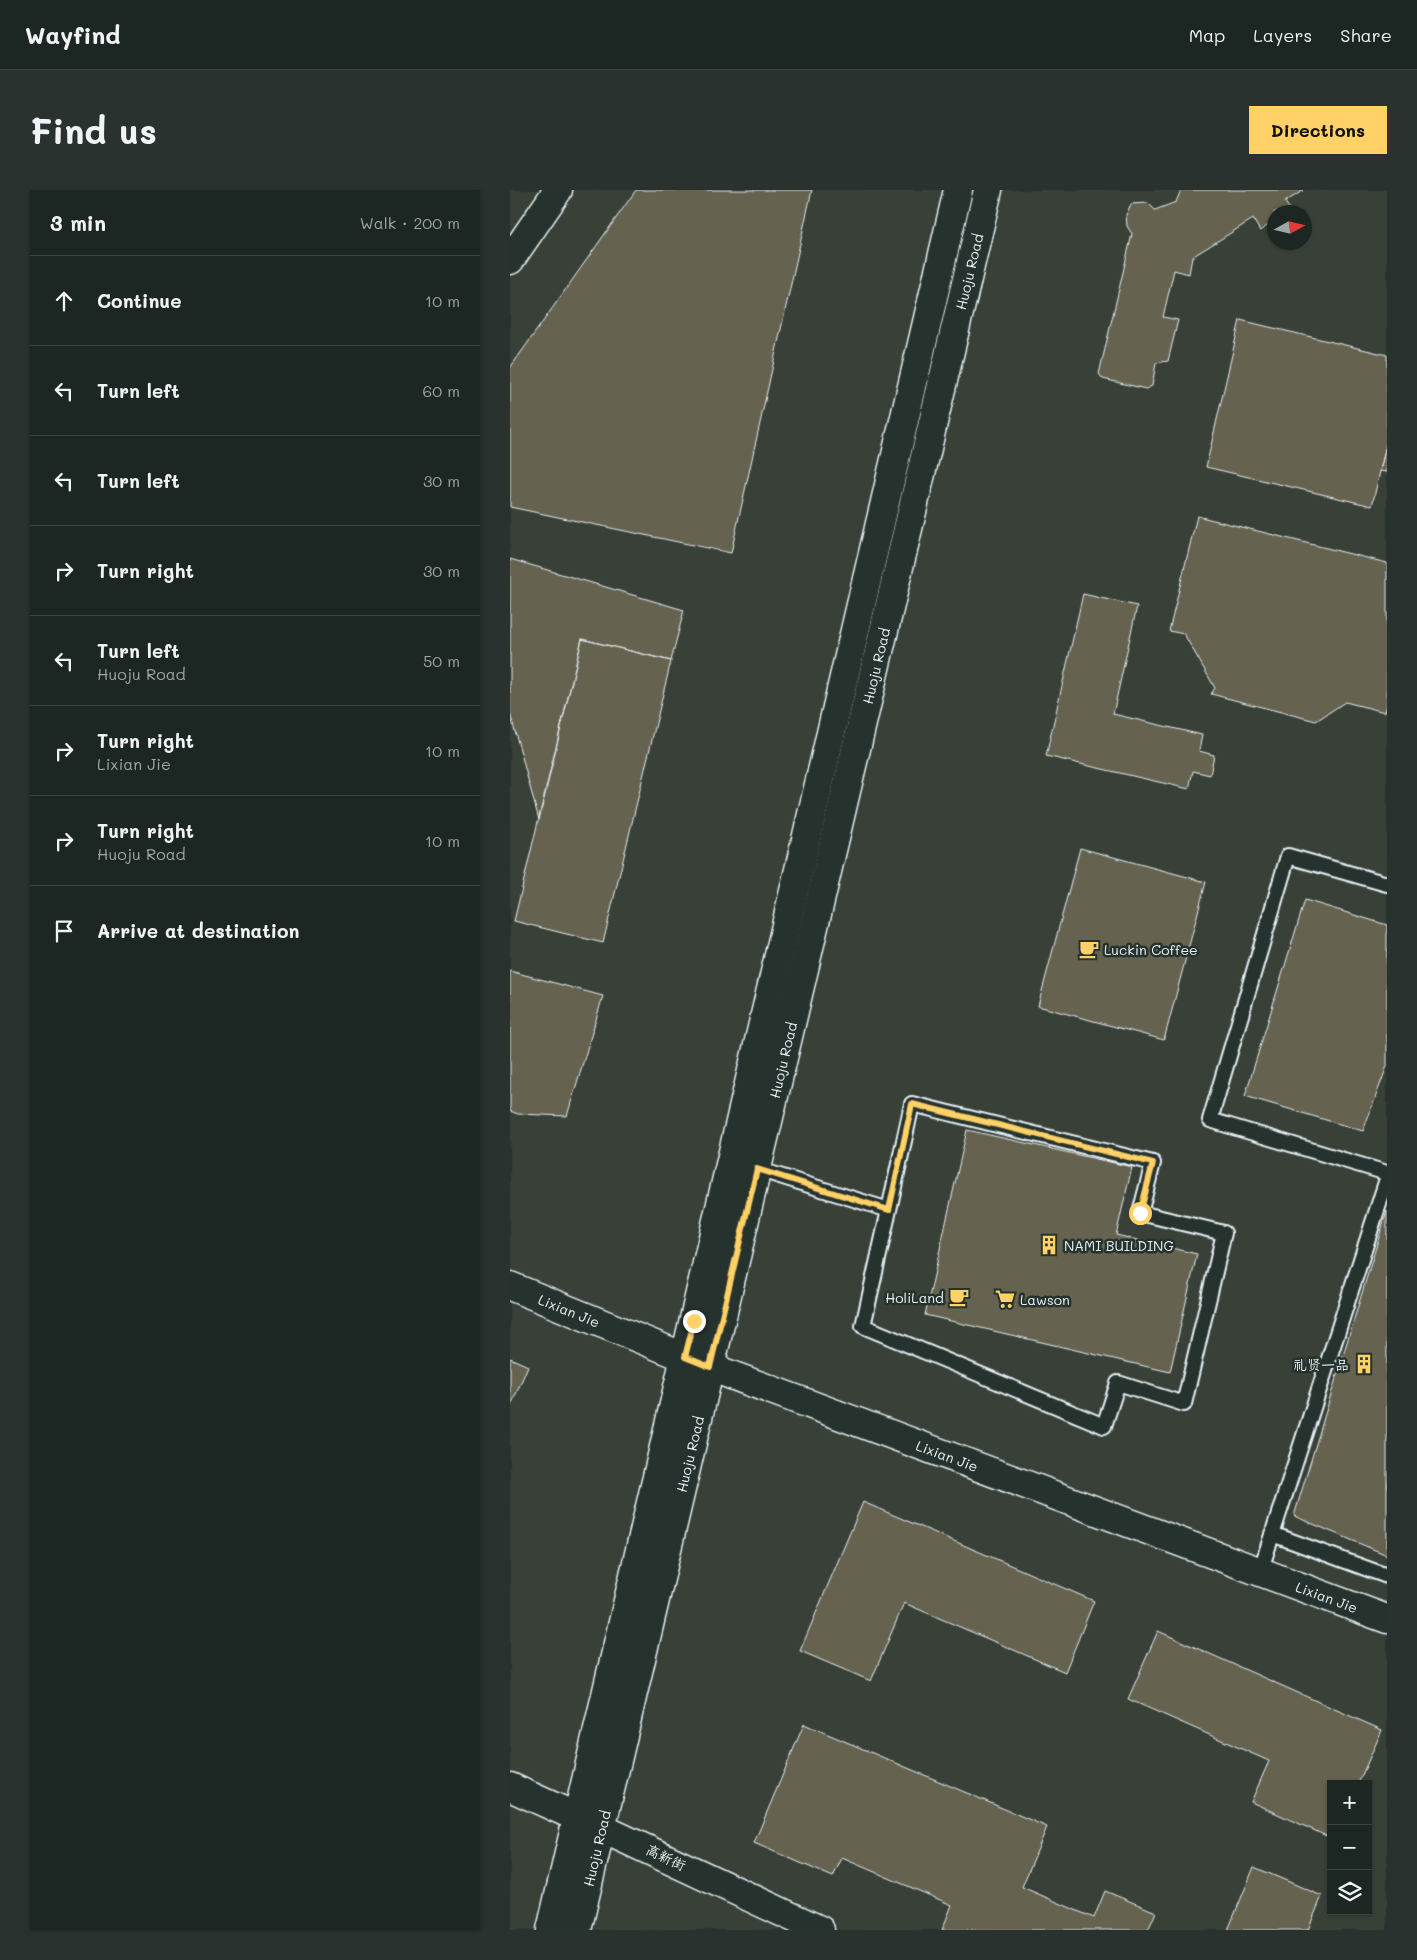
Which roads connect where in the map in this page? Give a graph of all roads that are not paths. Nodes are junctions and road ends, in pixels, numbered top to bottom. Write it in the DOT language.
graph roads {
  1 [pos="558,190"];
  2 [pos="958,190"];
  3 [pos="988,190"];
  4 [pos="510,260"];
  5 [pos="1387,884"];
  6 [pos="757,1169"];
  7 [pos="1387,1173"];
  8 [pos="1387,1179"];
  9 [pos="889,1210"];
  10 [pos="510,1286"];
  11 [pos="685,1357"];
  12 [pos="710,1367"];
  13 [pos="1272,1534"];
  14 [pos="1260,1572"];
  15 [pos="1387,1576"];
  16 [pos="1387,1619"];
  17 [pos="510,1787"];
  18 [pos="590,1822"];
  19 [pos="551,1930"];
  20 [pos="577,1930"];
  21 [pos="820,1930"];
  1 -- 4 [label="street"];
  2 -- 11 [label="street, Huoju Road"];
  3 -- 6 [label="street, Huoju Road"];
  5 -- 7 [label="lane"];
  6 -- 9 [label="lane"];
  6 -- 12 [label="street, Huoju Road"];
  8 -- 13 [label="lane"];
  9 -- 9 [label="lane"];
  10 -- 11 [label="street, Lixian Jie"];
  11 -- 12 [label="street, Lixian Jie"];
  11 -- 18 [label="street, Huoju Road"];
  12 -- 14 [label="street, Lixian Jie"];
  12 -- 18 [label="street, Huoju Road"];
  13 -- 14 [label="lane"];
  13 -- 15 [label="lane"];
  14 -- 16 [label="street, Lixian Jie"];
  17 -- 18 [label="street, 高新街"];
  18 -- 19 [label="street, Huoju Road"];
  18 -- 20 [label="street, Huoju Road"];
  18 -- 21 [label="street, 高新街"];
}
